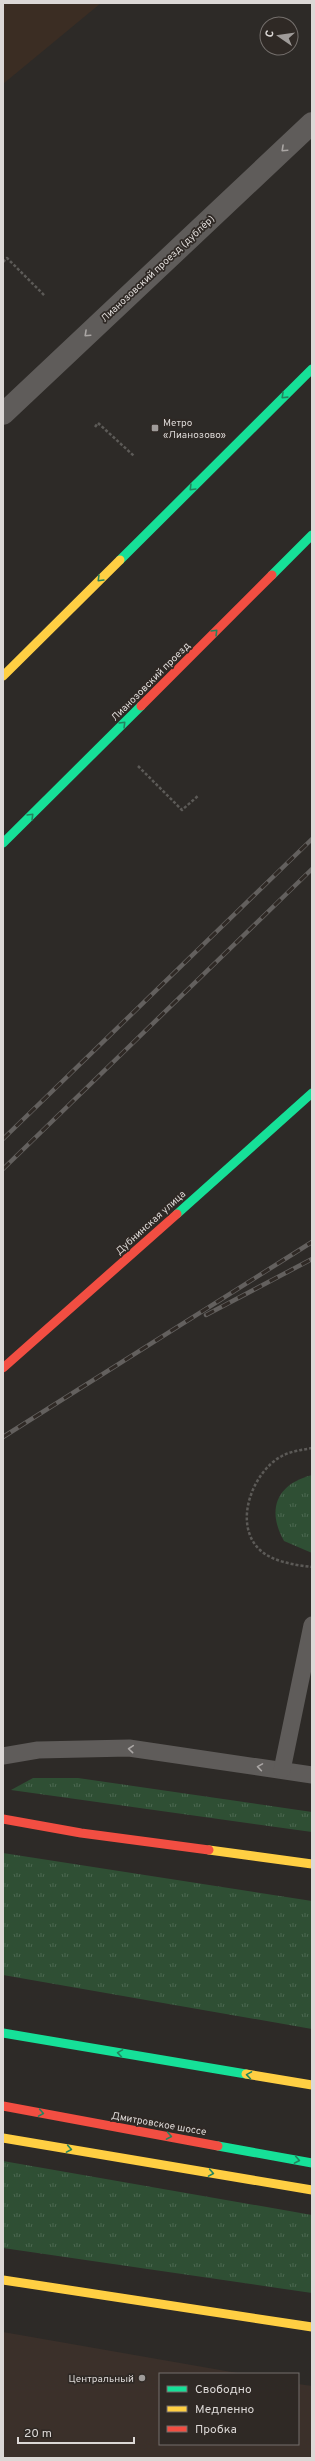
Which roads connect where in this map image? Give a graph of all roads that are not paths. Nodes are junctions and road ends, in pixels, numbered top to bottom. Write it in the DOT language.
graph roads {
  1 [pos="312,123"];
  2 [pos="312,369"];
  3 [pos="3,414"];
  4 [pos="312,535"];
  5 [pos="3,676"];
  6 [pos="3,843"];
  7 [pos="312,1093"];
  8 [pos="3,1368"];
  9 [pos="312,1625"];
  10 [pos="3,1756"];
  11 [pos="282,1770"];
  12 [pos="312,1775"];
  13 [pos="3,1819"];
  14 [pos="312,1864"];
  15 [pos="3,2033"];
  16 [pos="312,2085"];
  17 [pos="3,2106"];
  18 [pos="3,2138"];
  19 [pos="312,2163"];
  20 [pos="312,2190"];
  21 [pos="3,2280"];
  22 [pos="312,2327"];
  1 -- 3 [label="street, Лианозовский проезд (дублёр), one-way"];
  2 -- 5 [label="main road, one-way"];
  6 -- 4 [label="main road, Лианозовский проезд, one-way"];
  7 -- 8 [label="main road, Дубнинская улица"];
  9 -- 11 [label="lane"];
  11 -- 10 [label="lane, one-way"];
  11 -- 12 [label="lane"];
  13 -- 14 [label="main road"];
  16 -- 15 [label="main road, one-way"];
  17 -- 19 [label="main road, Дмитровское шоссе, one-way"];
  18 -- 20 [label="main road, one-way"];
  21 -- 22 [label="main road"];
}
